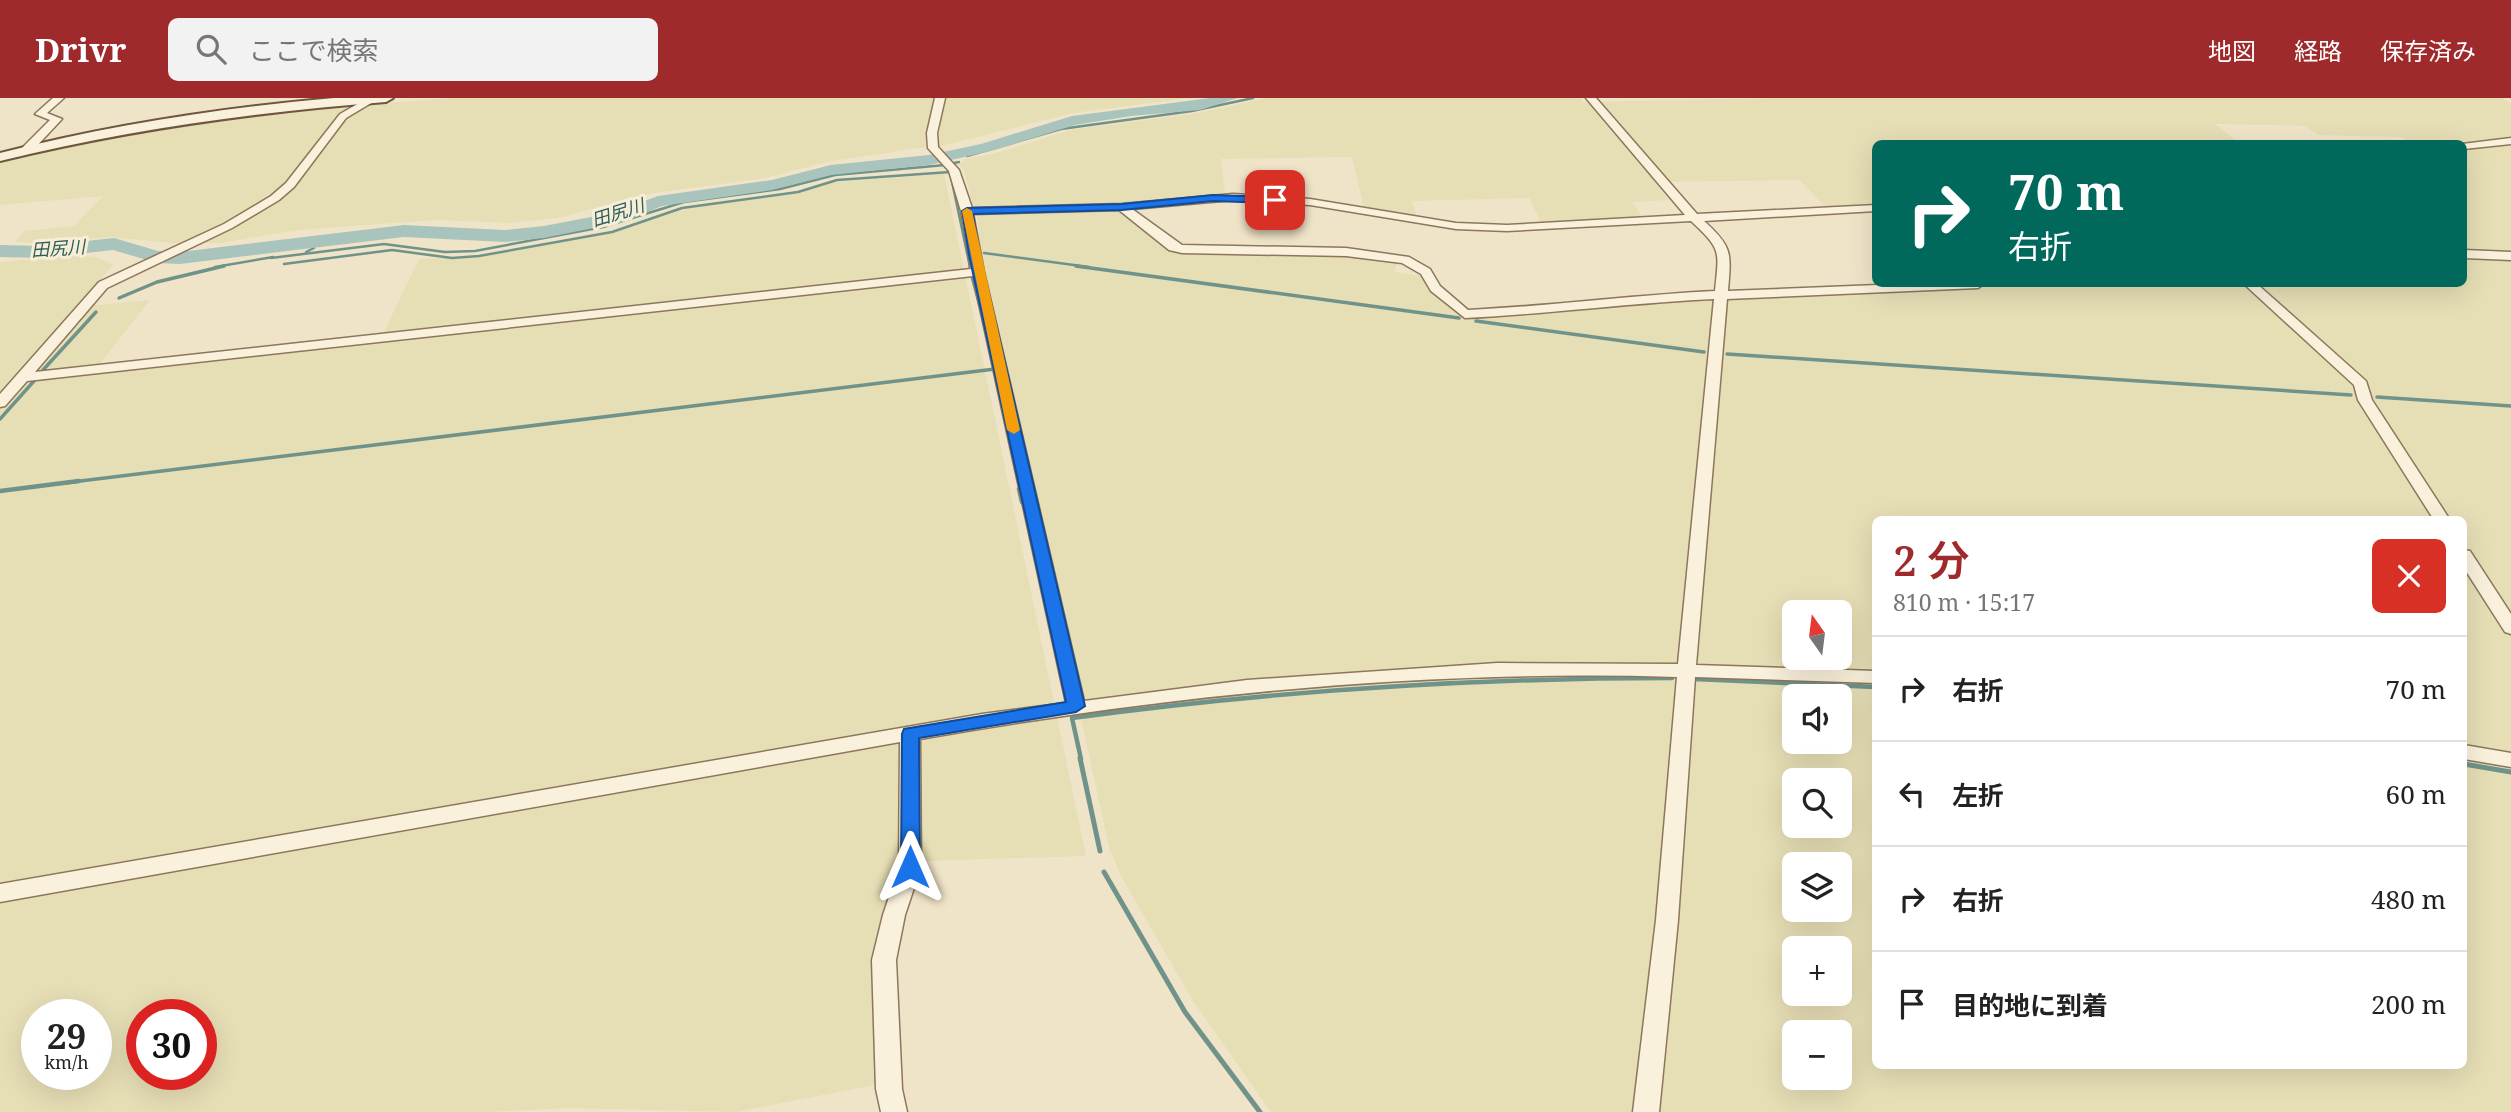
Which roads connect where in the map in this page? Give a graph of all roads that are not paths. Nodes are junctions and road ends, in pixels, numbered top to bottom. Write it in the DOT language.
graph roads {
  1 [pos="59,98"];
  2 [pos="386,98"];
  3 [pos="940,98"];
  4 [pos="1591,98"];
  5 [pos="365,99"];
  6 [pos="2511,141"];
  7 [pos="2467,146"];
  8 [pos="26,150"];
  9 [pos="0,157"];
  10 [pos="1122,207"];
  11 [pos="1872,208"];
  12 [pos="967,211"];
  13 [pos="1693,218"];
  14 [pos="2467,254"];
  15 [pos="2511,256"];
  16 [pos="978,272"];
  17 [pos="1908,287"];
  18 [pos="2253,287"];
  19 [pos="1720,295"];
  20 [pos="23,377"];
  21 [pos="0,403"];
  22 [pos="2439,516"];
  23 [pos="2467,560"];
  24 [pos="2511,628"];
  25 [pos="1689,670"];
  26 [pos="1872,677"];
  27 [pos="1076,706"];
  28 [pos="911,734"];
  29 [pos="2467,753"];
  30 [pos="2511,760"];
  31 [pos="0,893"];
  32 [pos="894,1112"];
  33 [pos="1646,1112"];
  1 -- 8 [label="street"];
  2 -- 5 [label="street"];
  3 -- 12 [label="street"];
  4 -- 13 [label="street"];
  5 -- 8 [label="street"];
  5 -- 20 [label="street"];
  6 -- 7 [label="street"];
  8 -- 9 [label="street"];
  10 -- 12 [label="street"];
  10 -- 13 [label="street"];
  10 -- 19 [label="street"];
  11 -- 13 [label="street"];
  12 -- 16 [label="street"];
  13 -- 19 [label="street"];
  14 -- 15 [label="street"];
  16 -- 20 [label="street"];
  16 -- 27 [label="street"];
  17 -- 19 [label="street"];
  18 -- 22 [label="street"];
  19 -- 25 [label="street"];
  20 -- 21 [label="street"];
  23 -- 24 [label="street"];
  25 -- 26 [label="street"];
  25 -- 27 [label="street"];
  25 -- 33 [label="street"];
  27 -- 28 [label="street"];
  28 -- 31 [label="street"];
  28 -- 32 [label="street"];
  29 -- 30 [label="street"];
}
